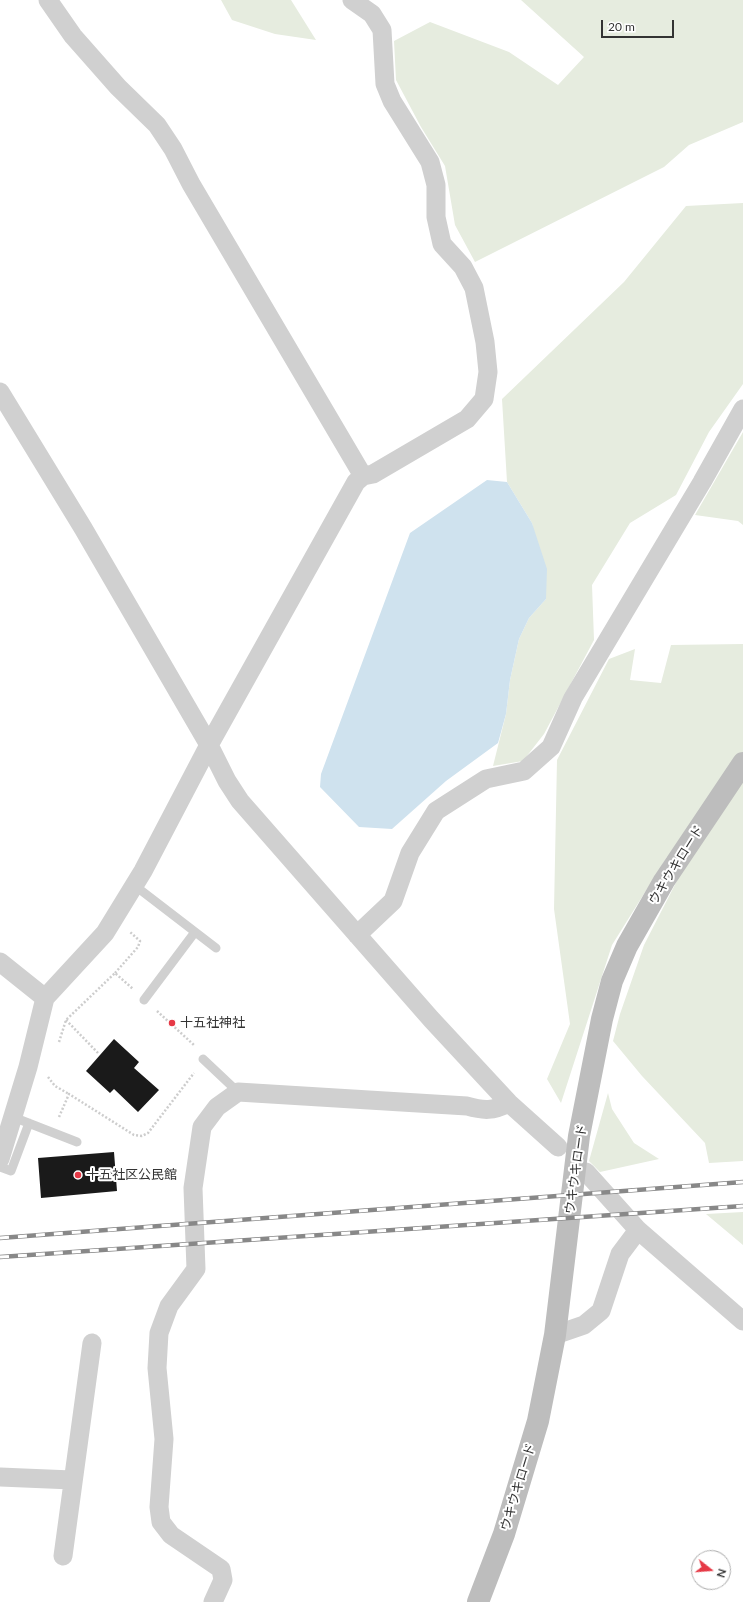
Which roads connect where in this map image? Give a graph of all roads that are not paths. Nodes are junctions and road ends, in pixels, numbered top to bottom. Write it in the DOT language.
graph roads {
  1 [pos="48,0"];
  2 [pos="352,0"];
  3 [pos="0,392"];
  4 [pos="743,409"];
  5 [pos="363,476"];
  6 [pos="209,745"];
  7 [pos="743,763"];
  8 [pos="134,886"];
  9 [pos="195,932"];
  10 [pos="357,935"];
  11 [pos="216,948"];
  12 [pos="0,962"];
  13 [pos="46,998"];
  14 [pos="144,1000"];
  15 [pos="203,1059"];
  16 [pos="238,1092"];
  17 [pos="509,1102"];
  18 [pos="21,1120"];
  19 [pos="77,1142"];
  20 [pos="558,1147"];
  21 [pos="0,1159"];
  22 [pos="0,1167"];
  23 [pos="586,1172"];
  24 [pos="638,1230"];
  25 [pos="743,1321"];
  26 [pos="555,1335"];
  27 [pos="92,1343"];
  28 [pos="0,1477"];
  29 [pos="72,1480"];
  30 [pos="63,1556"];
  31 [pos="213,1602"];
  32 [pos="478,1602"];
  1 -- 5 [label="street"];
  2 -- 5 [label="street"];
  3 -- 6 [label="street"];
  4 -- 10 [label="street"];
  5 -- 6 [label="street"];
  6 -- 8 [label="street"];
  6 -- 10 [label="street"];
  7 -- 26 [label="street, ウキウキロード"];
  8 -- 9 [label="lane"];
  8 -- 13 [label="street"];
  9 -- 11 [label="lane"];
  9 -- 14 [label="lane"];
  10 -- 17 [label="street"];
  12 -- 13 [label="street"];
  13 -- 18 [label="street"];
  15 -- 16 [label="lane"];
  16 -- 17 [label="street"];
  16 -- 31 [label="street"];
  17 -- 20 [label="street"];
  18 -- 19 [label="lane"];
  18 -- 21 [label="street"];
  18 -- 22 [label="lane"];
  23 -- 24 [label="street"];
  24 -- 25 [label="street"];
  24 -- 26 [label="street"];
  26 -- 32 [label="street, ウキウキロード"];
  27 -- 29 [label="street"];
  28 -- 29 [label="street"];
  29 -- 30 [label="street"];
}
